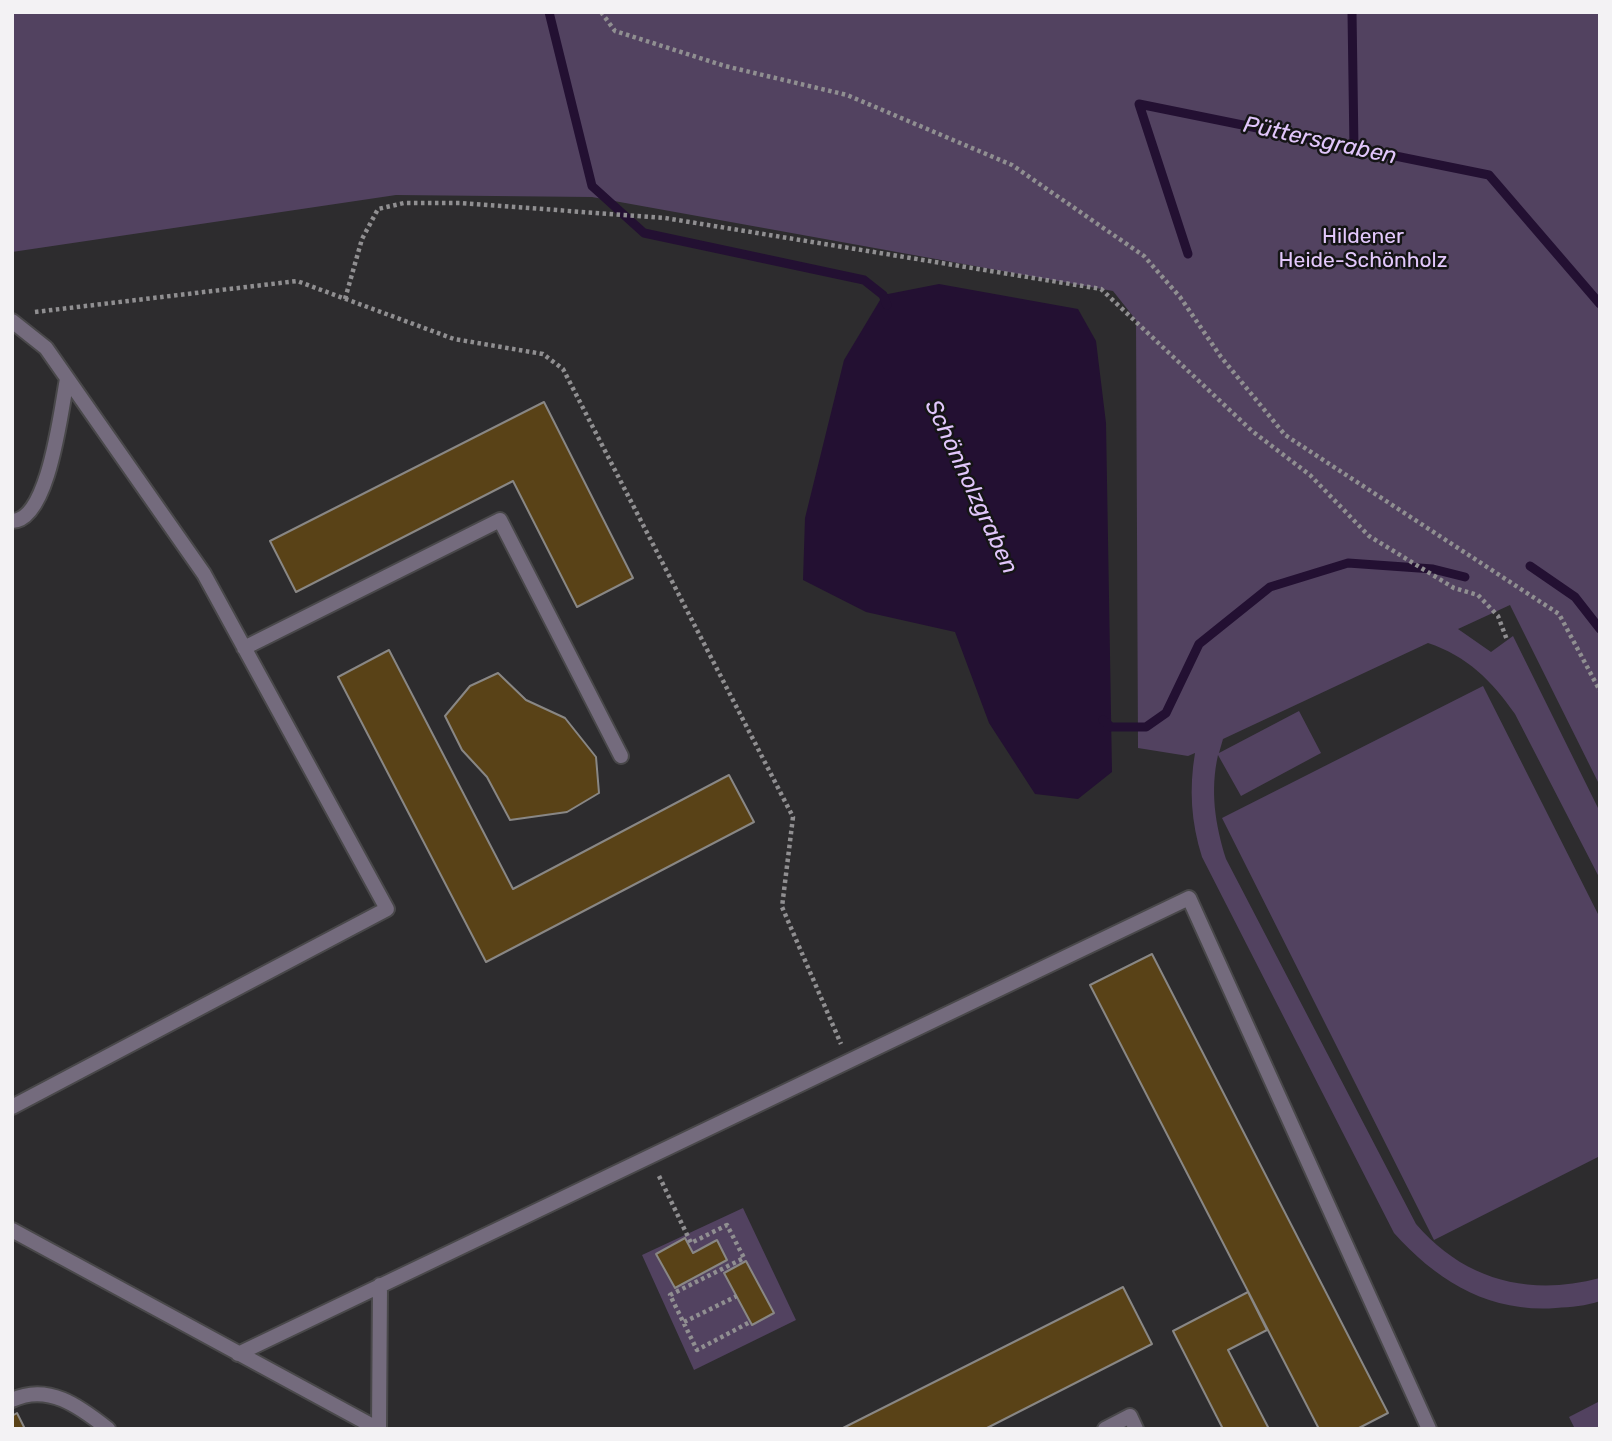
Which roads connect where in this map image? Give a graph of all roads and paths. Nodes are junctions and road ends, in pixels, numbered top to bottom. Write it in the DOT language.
graph roads {
  1 [pos="601,12"];
  2 [pos="345,299"];
  3 [pos="12,321"];
  4 [pos="67,379"];
  5 [pos="12,522"];
  6 [pos="1507,640"];
  7 [pos="244,648"];
  8 [pos="1600,691"];
  9 [pos="621,755"];
  10 [pos="12,1107"];
  11 [pos="649,1157"];
  12 [pos="12,1230"];
  13 [pos="380,1285"];
  14 [pos="737,1296"];
  15 [pos="684,1322"];
  16 [pos="750,1322"];
  17 [pos="238,1354"];
  18 [pos="12,1400"];
  19 [pos="108,1429"];
  20 [pos="378,1429"];
  21 [pos="1105,1429"];
  22 [pos="1136,1429"];
  23 [pos="1429,1429"];
  1 -- 8 [label="path"];
  2 -- 6 [label="path"];
  3 -- 4 [label="lane"];
  4 -- 5 [label="lane"];
  4 -- 7 [label="lane"];
  7 -- 9 [label="lane"];
  7 -- 10 [label="lane"];
  11 -- 13 [label="lane"];
  11 -- 15 [label="path"];
  11 -- 23 [label="lane"];
  12 -- 17 [label="lane"];
  13 -- 17 [label="lane"];
  13 -- 20 [label="lane"];
  14 -- 15 [label="path"];
  15 -- 16 [label="path"];
  17 -- 20 [label="lane"];
  18 -- 19 [label="lane"];
  21 -- 22 [label="lane"];
}
